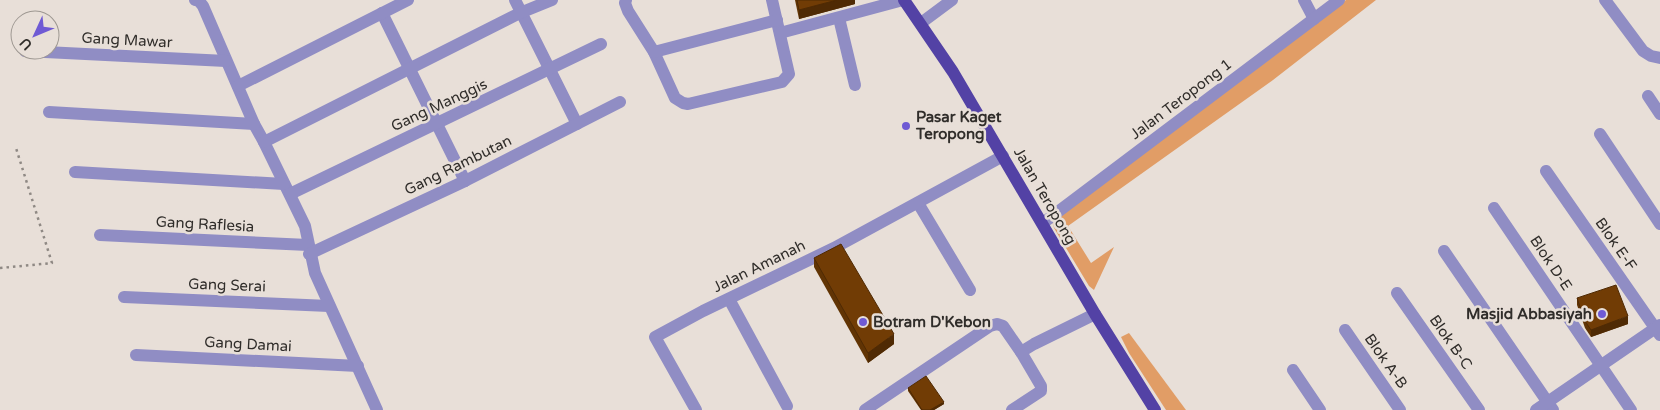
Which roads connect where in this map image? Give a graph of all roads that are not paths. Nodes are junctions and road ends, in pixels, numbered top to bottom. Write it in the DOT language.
graph roads {
  1 [pos="194,0"];
  2 [pos="407,0"];
  3 [pos="515,0"];
  4 [pos="552,0"];
  5 [pos="626,0"];
  6 [pos="772,0"];
  7 [pos="903,0"];
  8 [pos="952,0"];
  9 [pos="1304,0"];
  10 [pos="1339,0"];
  11 [pos="1605,0"];
  12 [pos="382,13"];
  13 [pos="520,13"];
  14 [pos="839,18"];
  15 [pos="1314,19"];
  16 [pos="776,20"];
  17 [pos="921,23"];
  18 [pos="780,32"];
  19 [pos="601,44"];
  20 [pos="654,52"];
  21 [pos="60,53"];
  22 [pos="1660,58"];
  23 [pos="226,61"];
  24 [pos="410,69"];
  25 [pos="550,70"];
  26 [pos="855,85"];
  27 [pos="238,86"];
  28 [pos="1648,96"];
  29 [pos="620,102"];
  30 [pos="49,112"];
  31 [pos="1660,114"];
  32 [pos="436,123"];
  33 [pos="254,124"];
  34 [pos="577,124"];
  35 [pos="1600,134"];
  36 [pos="264,142"];
  37 [pos="1003,156"];
  38 [pos="1546,171"];
  39 [pos="75,172"];
  40 [pos="465,181"];
  41 [pos="287,189"];
  42 [pos="918,203"];
  43 [pos="1494,208"];
  44 [pos="1042,223"];
  45 [pos="1660,224"];
  46 [pos="100,235"];
  47 [pos="308,249"];
  48 [pos="1444,251"];
  49 [pos="970,290"];
  50 [pos="1397,294"];
  51 [pos="124,297"];
  52 [pos="729,299"];
  53 [pos="329,306"];
  54 [pos="1095,314"];
  55 [pos="1658,329"];
  56 [pos="1345,330"];
  57 [pos="1021,352"];
  58 [pos="136,355"];
  59 [pos="358,366"];
  60 [pos="1601,366"];
  61 [pos="1292,370"];
  62 [pos="787,406"];
  63 [pos="1550,406"];
  64 [pos="377,410"];
  65 [pos="696,410"];
  66 [pos="865,410"];
  67 [pos="1012,410"];
  68 [pos="1155,410"];
  69 [pos="1320,410"];
  70 [pos="1400,410"];
  71 [pos="1479,410"];
  72 [pos="1536,410"];
  73 [pos="1631,410"];
  1 -- 23 [label="street"];
  2 -- 12 [label="street"];
  3 -- 13 [label="street"];
  4 -- 13 [label="street"];
  5 -- 20 [label="street"];
  6 -- 16 [label="street"];
  7 -- 14 [label="street"];
  7 -- 17 [label="main road, Jalan Teropong"];
  8 -- 17 [label="street"];
  9 -- 15 [label="street"];
  10 -- 15 [label="street, Jalan Teropong 1"];
  11 -- 22 [label="street"];
  12 -- 24 [label="street"];
  12 -- 27 [label="street"];
  13 -- 24 [label="street"];
  13 -- 25 [label="street"];
  14 -- 18 [label="street"];
  14 -- 26 [label="street"];
  15 -- 44 [label="street, Jalan Teropong 1"];
  16 -- 18 [label="street"];
  16 -- 20 [label="street"];
  17 -- 37 [label="main road, Jalan Teropong"];
  18 -- 20 [label="street"];
  19 -- 25 [label="street, Gang Manggis"];
  21 -- 23 [label="street, Gang Mawar"];
  23 -- 27 [label="street"];
  24 -- 32 [label="street"];
  24 -- 36 [label="street"];
  25 -- 32 [label="street, Gang Manggis"];
  25 -- 34 [label="street"];
  27 -- 33 [label="street"];
  28 -- 31 [label="street"];
  29 -- 34 [label="street, Gang Rambutan"];
  30 -- 33 [label="street"];
  32 -- 40 [label="street"];
  32 -- 41 [label="street, Gang Manggis"];
  33 -- 36 [label="street"];
  34 -- 40 [label="street, Gang Rambutan"];
  35 -- 45 [label="street"];
  36 -- 41 [label="street"];
  37 -- 42 [label="street, Jalan Amanah"];
  37 -- 44 [label="main road, Jalan Teropong"];
  38 -- 55 [label="street, Blok E-F"];
  39 -- 41 [label="street"];
  40 -- 47 [label="street, Gang Rambutan"];
  41 -- 47 [label="street"];
  42 -- 49 [label="street"];
  42 -- 52 [label="street, Jalan Amanah"];
  43 -- 60 [label="street, Blok D-E"];
  44 -- 54 [label="main road, Jalan Teropong"];
  46 -- 47 [label="street, Gang Raflesia"];
  47 -- 53 [label="street"];
  48 -- 63 [label="street"];
  50 -- 71 [label="street, Blok B-C"];
  51 -- 53 [label="street, Gang Serai"];
  52 -- 62 [label="street"];
  52 -- 65 [label="street, Jalan Amanah"];
  53 -- 59 [label="street"];
  54 -- 57 [label="street"];
  54 -- 68 [label="main road, Jalan Teropong"];
  55 -- 60 [label="street"];
  56 -- 70 [label="street, Blok A-B"];
  57 -- 66 [label="street"];
  57 -- 67 [label="street"];
  58 -- 59 [label="street, Gang Damai"];
  59 -- 64 [label="street"];
  60 -- 63 [label="street"];
  60 -- 73 [label="street, Blok D-E"];
  61 -- 69 [label="street"];
  63 -- 72 [label="street"];
}
